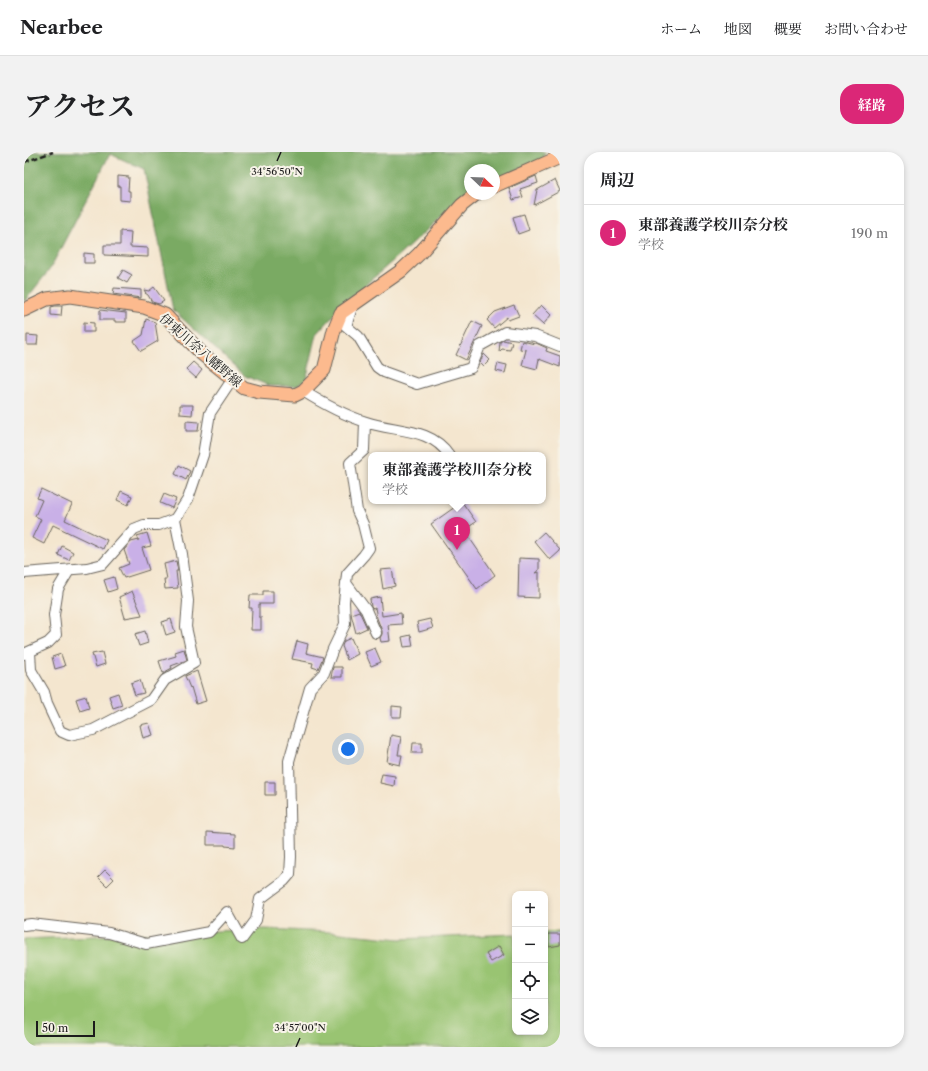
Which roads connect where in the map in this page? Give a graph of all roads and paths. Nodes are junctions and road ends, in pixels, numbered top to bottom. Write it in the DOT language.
graph roads {
  1 [pos="560,157"];
  2 [pos="500,183"];
  3 [pos="468,200"];
  4 [pos="353,304"];
  5 [pos="24,310"];
  6 [pos="560,346"];
  7 [pos="232,380"];
  8 [pos="303,391"];
  9 [pos="365,422"];
  10 [pos="446,452"];
  11 [pos="176,520"];
  12 [pos="70,569"];
  13 [pos="24,573"];
  14 [pos="346,583"];
  15 [pos="376,633"];
  16 [pos="27,653"];
  17 [pos="24,925"];
  1 -- 2 [label="main road"];
  3 -- 4 [label="main road"];
  4 -- 6 [label="street"];
  4 -- 8 [label="main road"];
  5 -- 7 [label="main road, 伊東川奈八幡野線"];
  7 -- 8 [label="main road, 伊東川奈八幡野線"];
  7 -- 11 [label="street"];
  8 -- 9 [label="street"];
  9 -- 10 [label="street"];
  9 -- 14 [label="street"];
  11 -- 12 [label="street"];
  11 -- 16 [label="street"];
  12 -- 13 [label="street"];
  12 -- 16 [label="street"];
  14 -- 15 [label="street"];
  14 -- 17 [label="street"];
}
